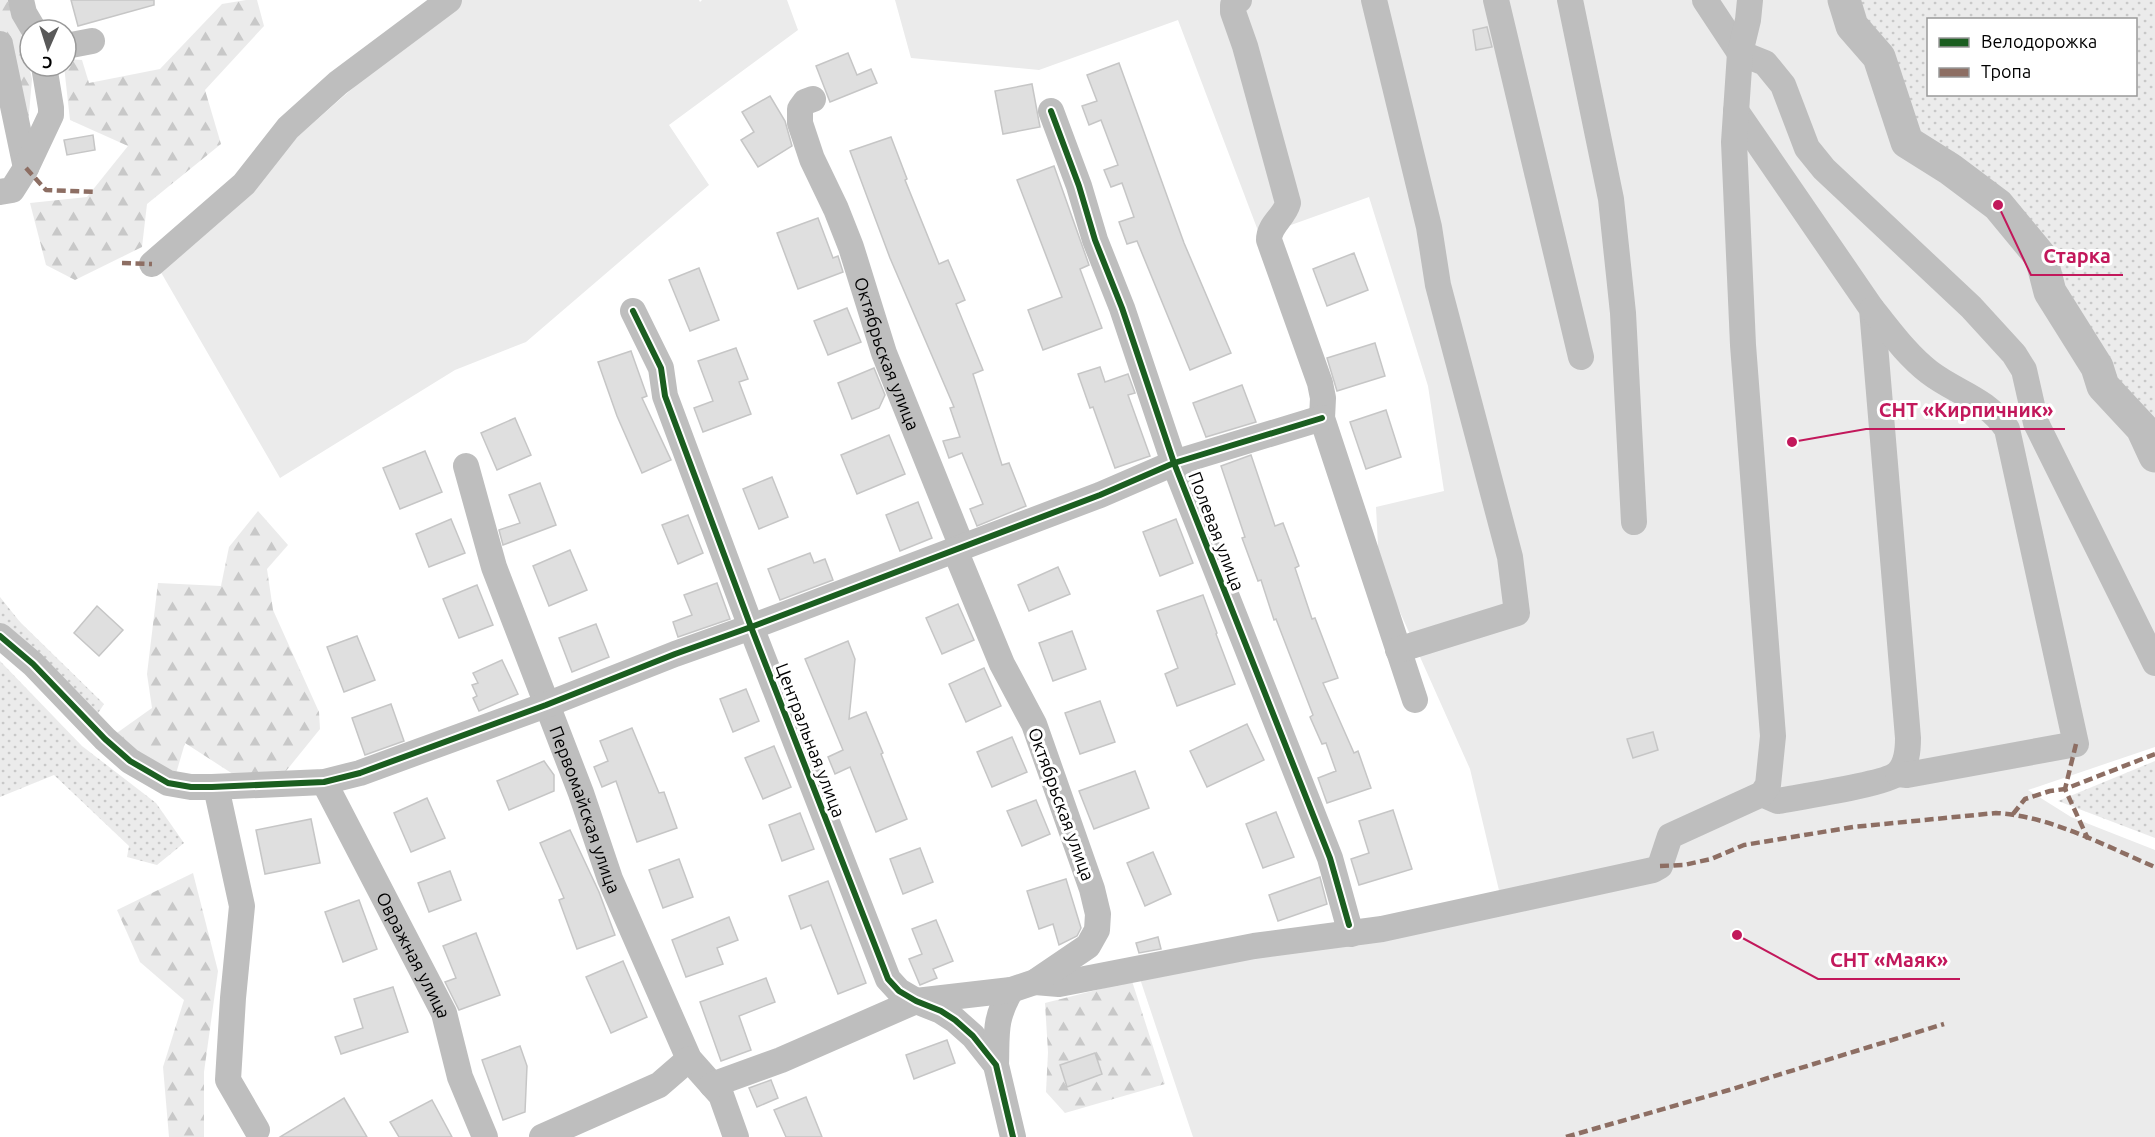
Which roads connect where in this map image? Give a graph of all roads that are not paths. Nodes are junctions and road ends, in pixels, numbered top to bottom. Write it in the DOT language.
graph roads {
  1 [pos="21,0"];
  2 [pos="449,0"];
  3 [pos="1239,0"];
  4 [pos="1374,0"];
  5 [pos="1496,0"];
  6 [pos="1570,0"];
  7 [pos="1705,0"];
  8 [pos="1750,0"];
  9 [pos="27,18"];
  10 [pos="92,41"];
  11 [pos="0,44"];
  12 [pos="78,44"];
  13 [pos="1740,53"];
  14 [pos="46,78"];
  15 [pos="813,99"];
  16 [pos="1051,111"];
  17 [pos="1736,111"];
  18 [pos="26,168"];
  19 [pos="0,192"];
  20 [pos="152,264"];
  21 [pos="1872,309"];
  22 [pos="633,310"];
  23 [pos="1581,357"];
  24 [pos="1322,418"];
  25 [pos="1174,463"];
  26 [pos="466,466"];
  27 [pos="1634,522"];
  28 [pos="958,549"];
  29 [pos="751,627"];
  30 [pos="0,636"];
  31 [pos="1398,650"];
  32 [pos="2155,663"];
  33 [pos="1414,700"];
  34 [pos="546,705"];
  35 [pos="1898,774"];
  36 [pos="324,782"];
  37 [pos="216,787"];
  38 [pos="1762,794"];
  39 [pos="1350,929"];
  40 [pos="1023,986"];
  41 [pos="916,1001"];
  42 [pos="689,1059"];
  43 [pos="996,1065"];
  44 [pos="712,1085"];
  45 [pos="257,1130"];
  46 [pos="485,1137"];
  47 [pos="542,1137"];
  48 [pos="736,1137"];
  49 [pos="1013,1137"];
  1 -- 9 [label="street"];
  2 -- 20 [label="street"];
  3 -- 24 [label="street"];
  4 -- 31 [label="street"];
  5 -- 23 [label="street"];
  6 -- 27 [label="street"];
  7 -- 13 [label="street"];
  8 -- 13 [label="street"];
  10 -- 12 [label="street"];
  11 -- 18 [label="street"];
  13 -- 17 [label="street"];
  13 -- 32 [label="street"];
  14 -- 18 [label="street"];
  15 -- 28 [label="street, Октябрьская улица"];
  16 -- 25 [label="street, Полевая улица"];
  17 -- 21 [label="street"];
  17 -- 38 [label="street"];
  18 -- 19 [label="street"];
  21 -- 35 [label="street"];
  21 -- 35 [label="street"];
  22 -- 29 [label="street, Центральная улица"];
  24 -- 25 [label="street"];
  24 -- 31 [label="street"];
  25 -- 28 [label="street"];
  25 -- 39 [label="street, Полевая улица"];
  26 -- 34 [label="street, Первомайская улица"];
  28 -- 29 [label="street"];
  28 -- 40 [label="street, Октябрьская улица"];
  29 -- 34 [label="street"];
  29 -- 41 [label="street, Центральная улица"];
  30 -- 37 [label="street"];
  31 -- 33 [label="street"];
  34 -- 36 [label="street"];
  34 -- 42 [label="street, Первомайская улица"];
  35 -- 38 [label="street"];
  36 -- 37 [label="street"];
  36 -- 46 [label="street, Овражная улица"];
  37 -- 45 [label="street"];
  38 -- 39 [label="street"];
  39 -- 40 [label="street"];
  40 -- 41 [label="street"];
  40 -- 43 [label="street"];
  41 -- 43 [label="street, Центральная улица"];
  41 -- 44 [label="street"];
  42 -- 44 [label="street, Первомайская улица"];
  42 -- 47 [label="street"];
  43 -- 49 [label="street, Центральная улица"];
  44 -- 48 [label="street, Первомайская улица"];
}
